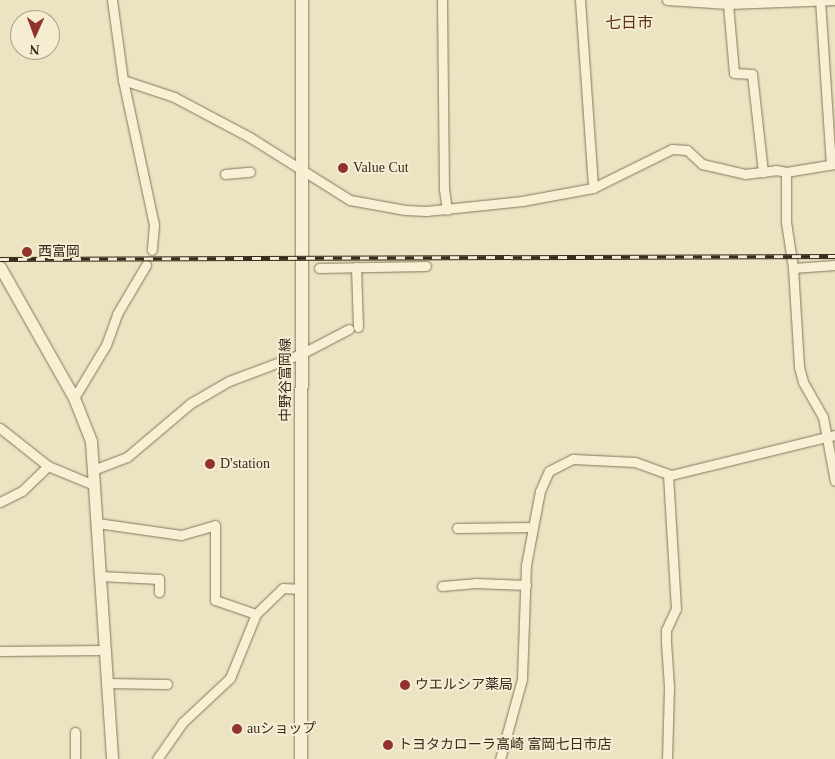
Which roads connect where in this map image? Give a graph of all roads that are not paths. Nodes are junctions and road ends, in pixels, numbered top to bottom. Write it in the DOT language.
graph roads {
  1 [pos="112,0"];
  2 [pos="302,0"];
  3 [pos="442,0"];
  4 [pos="580,0"];
  5 [pos="667,0"];
  6 [pos="673,0"];
  7 [pos="820,0"];
  8 [pos="835,0"];
  9 [pos="727,2"];
  10 [pos="123,80"];
  11 [pos="833,164"];
  12 [pos="301,168"];
  13 [pos="250,172"];
  14 [pos="762,172"];
  15 [pos="786,172"];
  16 [pos="225,174"];
  17 [pos="593,188"];
  18 [pos="447,210"];
  19 [pos="152,250"];
  20 [pos="146,265"];
  21 [pos="835,265"];
  22 [pos="426,266"];
  23 [pos="0,267"];
  24 [pos="356,267"];
  25 [pos="319,268"];
  26 [pos="793,268"];
  27 [pos="301,354"];
  28 [pos="74,398"];
  29 [pos="0,428"];
  30 [pos="831,436"];
  31 [pos="48,466"];
  32 [pos="93,470"];
  33 [pos="668,474"];
  34 [pos="835,481"];
  35 [pos="94,485"];
  36 [pos="0,502"];
  37 [pos="97,523"];
  38 [pos="534,527"];
  39 [pos="457,528"];
  40 [pos="100,576"];
  41 [pos="526,585"];
  42 [pos="442,586"];
  43 [pos="302,589"];
  44 [pos="159,592"];
  45 [pos="256,614"];
  46 [pos="104,650"];
  47 [pos="0,652"];
  48 [pos="106,683"];
  49 [pos="167,684"];
  50 [pos="75,732"];
  51 [pos="75,759"];
  52 [pos="112,759"];
  53 [pos="157,759"];
  54 [pos="301,759"];
  55 [pos="500,759"];
  56 [pos="667,759"];
  1 -- 10 [label="street"];
  2 -- 12 [label="main road, 中野谷富岡線"];
  3 -- 18 [label="street"];
  4 -- 17 [label="street"];
  5 -- 6 [label="street"];
  6 -- 9 [label="street"];
  7 -- 8 [label="street"];
  7 -- 9 [label="street"];
  7 -- 11 [label="street"];
  9 -- 14 [label="street"];
  10 -- 12 [label="street"];
  10 -- 19 [label="street"];
  11 -- 15 [label="street"];
  12 -- 18 [label="street"];
  12 -- 27 [label="main road, 中野谷富岡線"];
  13 -- 16 [label="street"];
  14 -- 15 [label="street"];
  14 -- 17 [label="street"];
  15 -- 26 [label="street"];
  17 -- 18 [label="street"];
  20 -- 28 [label="street"];
  21 -- 26 [label="street"];
  22 -- 24 [label="street"];
  23 -- 28 [label="street"];
  24 -- 25 [label="street"];
  24 -- 27 [label="street"];
  26 -- 30 [label="street"];
  27 -- 32 [label="street"];
  27 -- 43 [label="main road, 中野谷富岡線"];
  28 -- 32 [label="street"];
  29 -- 31 [label="street"];
  30 -- 33 [label="street"];
  30 -- 34 [label="street"];
  31 -- 35 [label="street"];
  31 -- 36 [label="street"];
  32 -- 35 [label="street"];
  33 -- 38 [label="street"];
  33 -- 56 [label="street"];
  35 -- 37 [label="street"];
  37 -- 40 [label="street"];
  37 -- 45 [label="street"];
  38 -- 39 [label="street"];
  38 -- 41 [label="street"];
  40 -- 44 [label="street"];
  40 -- 46 [label="street"];
  41 -- 42 [label="street"];
  41 -- 55 [label="street"];
  43 -- 45 [label="street"];
  43 -- 54 [label="main road, 中野谷富岡線"];
  45 -- 53 [label="street"];
  46 -- 47 [label="street"];
  46 -- 48 [label="street"];
  48 -- 49 [label="street"];
  48 -- 52 [label="street"];
  50 -- 51 [label="street"];
}
